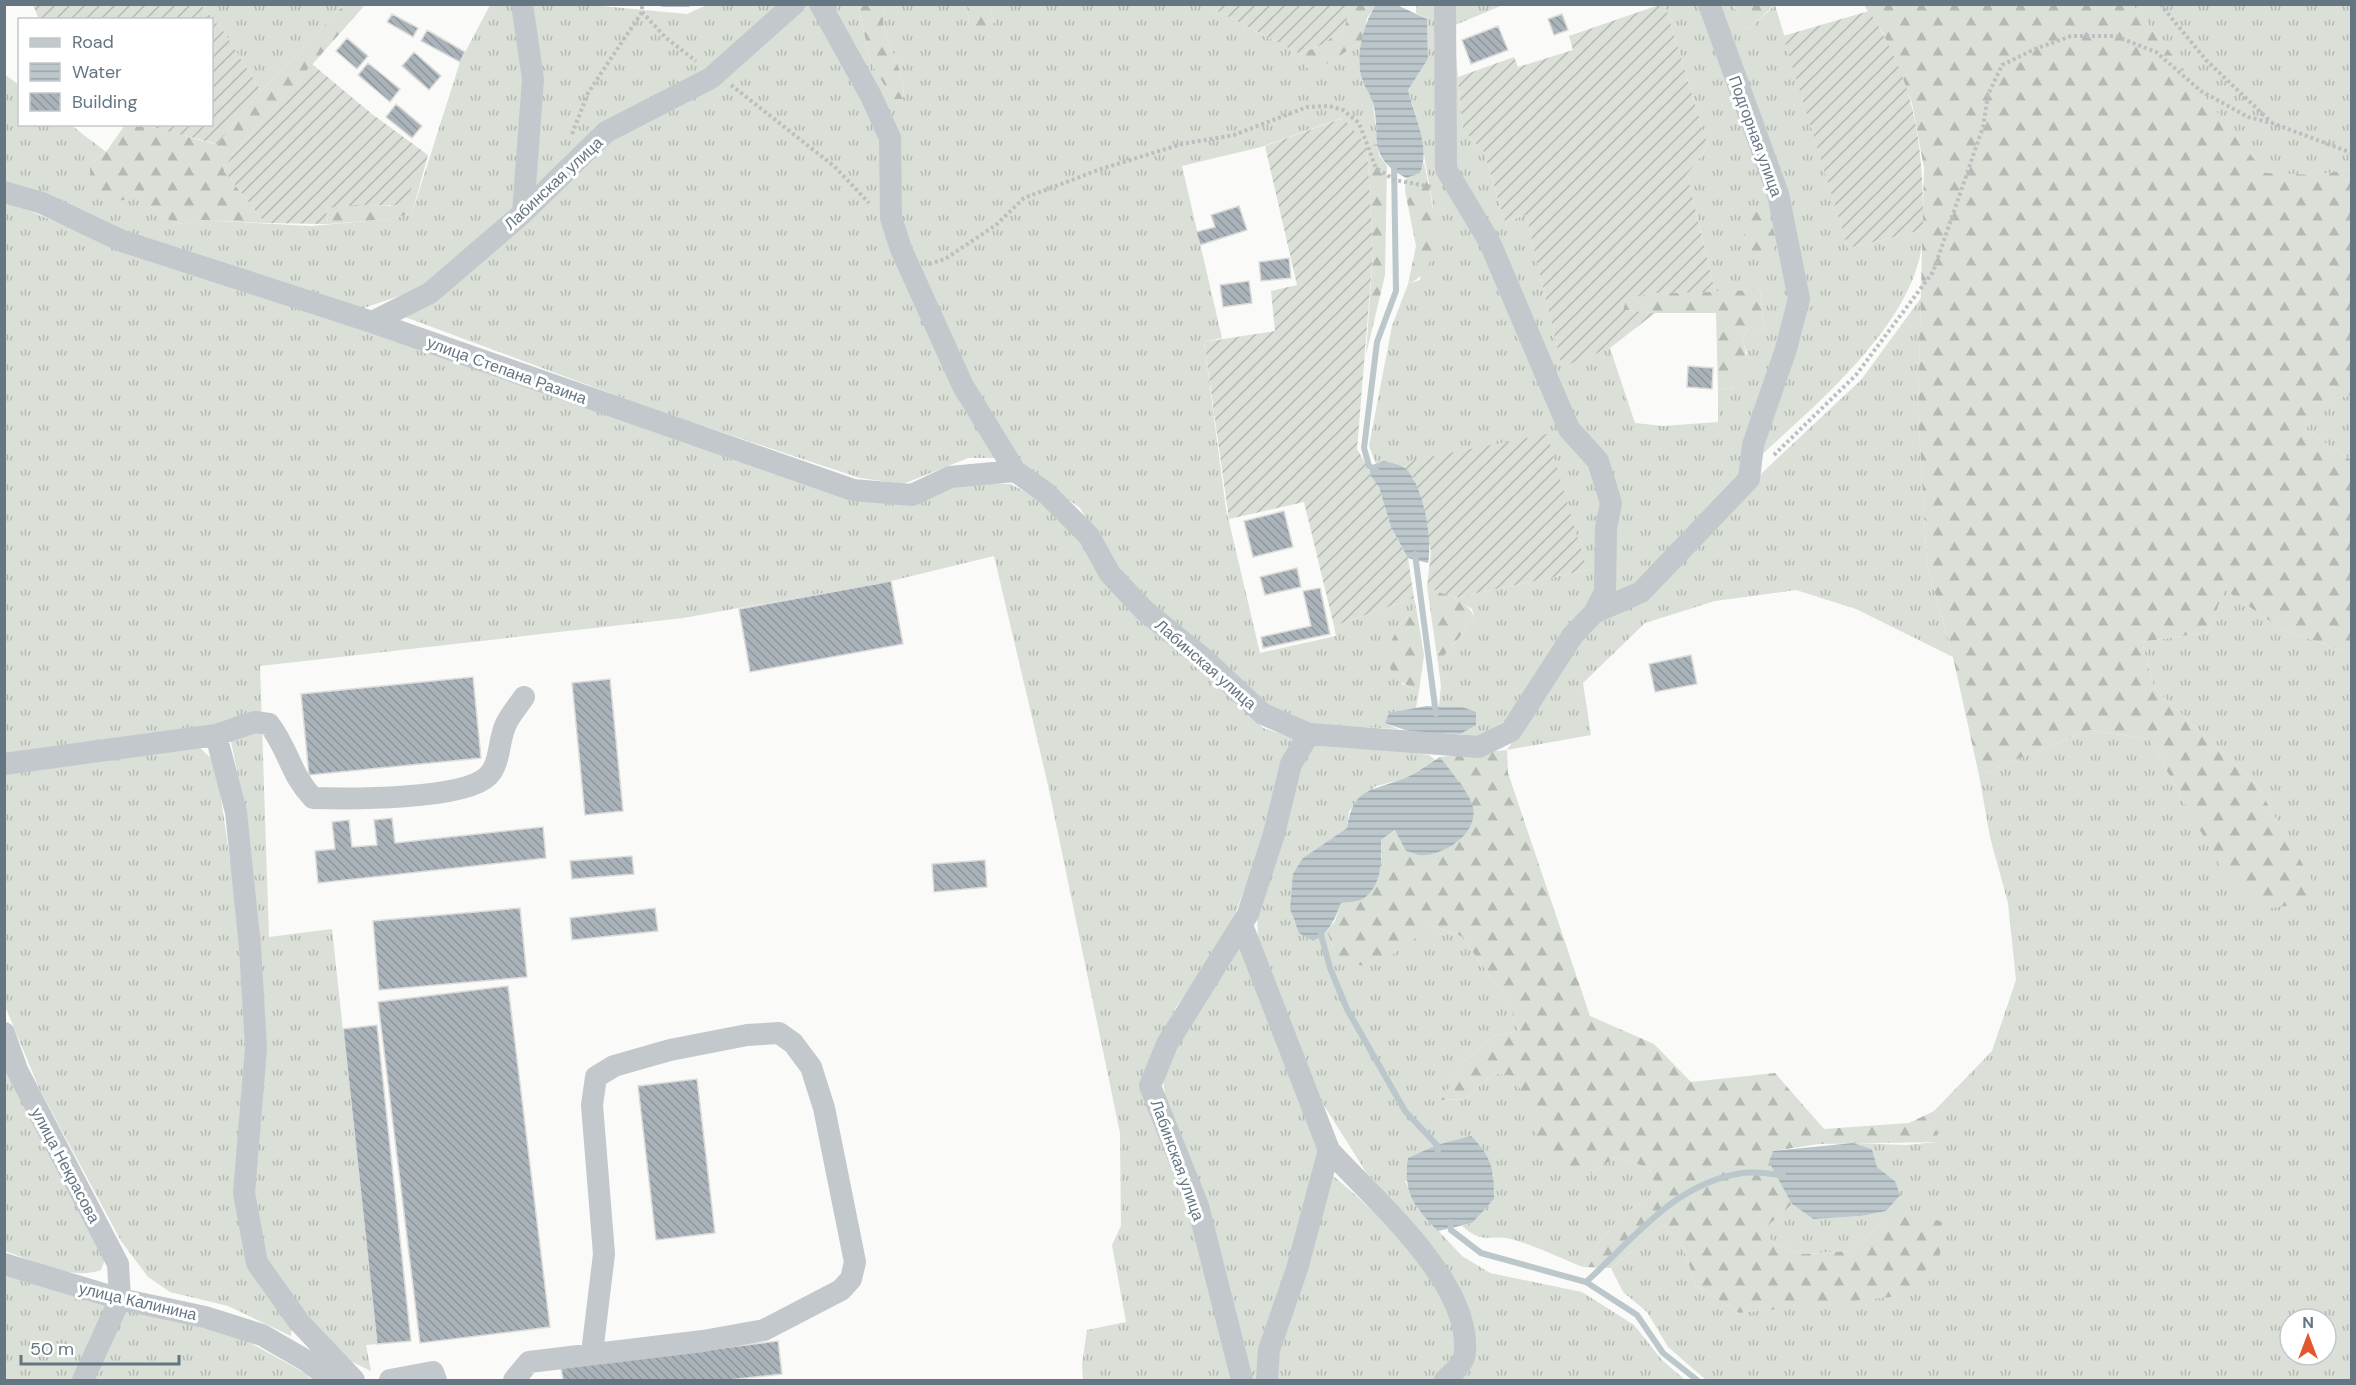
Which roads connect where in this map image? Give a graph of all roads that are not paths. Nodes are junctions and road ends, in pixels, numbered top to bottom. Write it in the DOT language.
graph roads {
  1 [pos="522,4"];
  2 [pos="794,4"];
  3 [pos="820,4"];
  4 [pos="1445,4"];
  5 [pos="1709,4"];
  6 [pos="4,192"];
  7 [pos="523,213"];
  8 [pos="372,322"];
  9 [pos="1015,471"];
  10 [pos="1594,613"];
  11 [pos="524,697"];
  12 [pos="1309,734"];
  13 [pos="216,735"];
  14 [pos="4,764"];
  15 [pos="1242,925"];
  16 [pos="4,1033"];
  17 [pos="1329,1150"];
  18 [pos="4,1264"];
  19 [pos="120,1299"];
  20 [pos="592,1353"];
  21 [pos="83,1380"];
  22 [pos="331,1380"];
  23 [pos="354,1380"];
  24 [pos="390,1380"];
  25 [pos="436,1380"];
  26 [pos="514,1380"];
  27 [pos="1242,1380"];
  28 [pos="1267,1380"];
  29 [pos="1445,1380"];
  1 -- 7 [label="street"];
  2 -- 7 [label="street, Лабинская улица"];
  3 -- 9 [label="street, Лабинская улица"];
  4 -- 10 [label="street"];
  5 -- 10 [label="street, Подгорная улица"];
  6 -- 8 [label="street, улица Степана Разина"];
  7 -- 8 [label="street, Лабинская улица"];
  8 -- 9 [label="street, улица Степана Разина"];
  9 -- 12 [label="street, Лабинская улица"];
  10 -- 12 [label="street"];
  11 -- 13 [label="street"];
  12 -- 15 [label="street, Лабинская улица"];
  13 -- 14 [label="street"];
  13 -- 23 [label="street"];
  15 -- 17 [label="street"];
  15 -- 27 [label="street, Лабинская улица"];
  16 -- 19 [label="street, улица Некрасова"];
  17 -- 28 [label="street"];
  17 -- 29 [label="street"];
  18 -- 19 [label="street, улица Калинина"];
  19 -- 21 [label="street"];
  19 -- 22 [label="street, улица Калинина"];
  20 -- 20 [label="street"];
  20 -- 26 [label="street"];
  24 -- 25 [label="street"];
}
